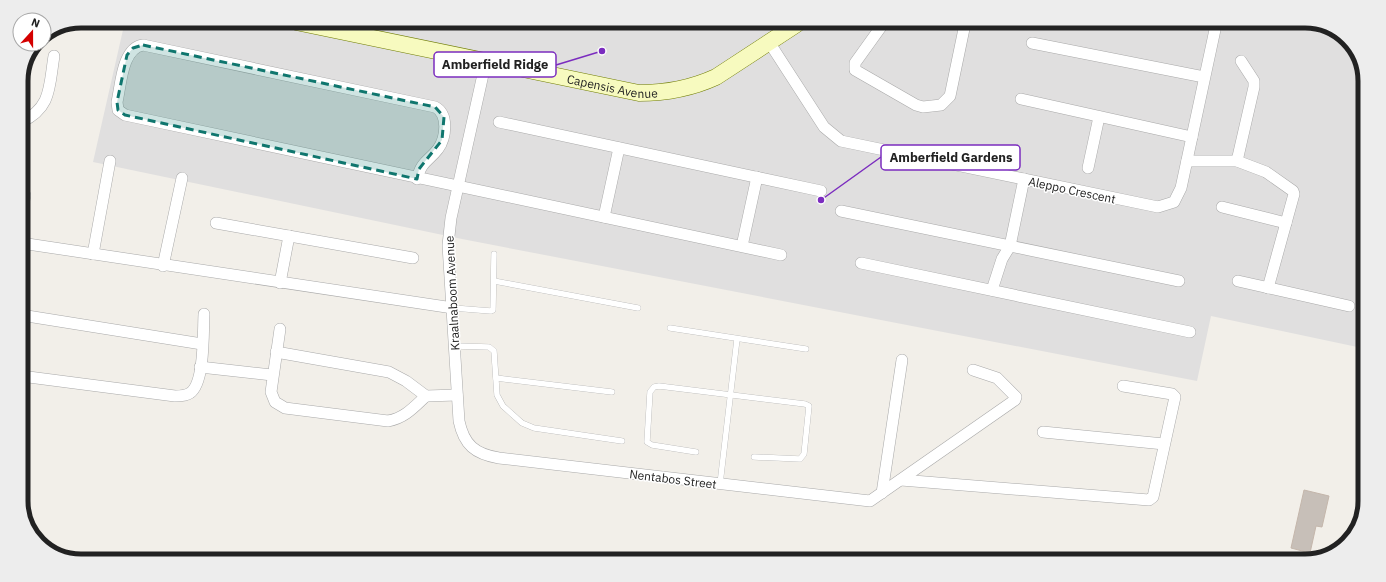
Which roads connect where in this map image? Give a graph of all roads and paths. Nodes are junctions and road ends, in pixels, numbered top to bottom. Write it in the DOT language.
graph roads {
  1 [pos="325,28"];
  2 [pos="791,28"];
  3 [pos="880,28"];
  4 [pos="964,28"];
  5 [pos="1215,28"];
  6 [pos="769,42"];
  7 [pos="1032,43"];
  8 [pos="54,56"];
  9 [pos="486,61"];
  10 [pos="1241,62"];
  11 [pos="1204,77"];
  12 [pos="1021,99"];
  13 [pos="1099,117"];
  14 [pos="28,118"];
  15 [pos="499,122"];
  16 [pos="1192,137"];
  17 [pos="619,148"];
  18 [pos="1237,160"];
  19 [pos="110,161"];
  20 [pos="1187,161"];
  21 [pos="1088,168"];
  22 [pos="757,177"];
  23 [pos="182,178"];
  24 [pos="417,179"];
  25 [pos="1024,179"];
  26 [pos="458,186"];
  27 [pos="821,191"];
  28 [pos="1222,207"];
  29 [pos="841,211"];
  30 [pos="604,217"];
  31 [pos="216,223"];
  32 [pos="1286,223"];
  33 [pos="289,236"];
  34 [pos="28,244"];
  35 [pos="742,246"];
  36 [pos="1010,246"];
  37 [pos="93,254"];
  38 [pos="494,254"];
  39 [pos="781,255"];
  40 [pos="413,258"];
  41 [pos="861,263"];
  42 [pos="163,266"];
  43 [pos="494,281"];
  44 [pos="1179,281"];
  45 [pos="1238,281"];
  46 [pos="280,283"];
  47 [pos="1268,288"];
  48 [pos="992,290"];
  49 [pos="1349,306"];
  50 [pos="453,308"];
  51 [pos="638,308"];
  52 [pos="204,314"];
  53 [pos="28,316"];
  54 [pos="670,328"];
  55 [pos="280,329"];
  56 [pos="1190,332"];
  57 [pos="737,339"];
  58 [pos="202,344"];
  59 [pos="455,346"];
  60 [pos="806,349"];
  61 [pos="276,352"];
  62 [pos="902,360"];
  63 [pos="200,367"];
  64 [pos="972,370"];
  65 [pos="272,376"];
  66 [pos="28,377"];
  67 [pos="496,378"];
  68 [pos="1123,386"];
  69 [pos="612,392"];
  70 [pos="457,395"];
  71 [pos="730,395"];
  72 [pos="426,396"];
  73 [pos="1043,432"];
  74 [pos="622,441"];
  75 [pos="1164,444"];
  76 [pos="476,451"];
  77 [pos="696,452"];
  78 [pos="754,457"];
  79 [pos="901,480"];
  80 [pos="720,484"];
  81 [pos="882,493"];
  1 -- 9 [label="street, Capensis Avenue"];
  2 -- 6 [label="street, Capensis Avenue"];
  3 -- 4 [label="street"];
  5 -- 11 [label="street, Aleppo Crescent"];
  6 -- 9 [label="street, Capensis Avenue"];
  6 -- 25 [label="street, Aleppo Crescent"];
  7 -- 11 [label="street"];
  8 -- 14 [label="street"];
  9 -- 26 [label="street, Kraalnaboom Avenue"];
  10 -- 18 [label="street"];
  11 -- 16 [label="street, Aleppo Crescent"];
  12 -- 13 [label="street"];
  13 -- 16 [label="street"];
  13 -- 21 [label="street"];
  15 -- 17 [label="street"];
  16 -- 20 [label="street, Aleppo Crescent"];
  17 -- 22 [label="street"];
  17 -- 30 [label="street"];
  18 -- 20 [label="street"];
  18 -- 32 [label="street"];
  19 -- 37 [label="street"];
  20 -- 25 [label="street, Aleppo Crescent"];
  22 -- 27 [label="street"];
  22 -- 35 [label="street"];
  23 -- 42 [label="street"];
  24 -- 24 [label="street"];
  24 -- 26 [label="street"];
  25 -- 36 [label="street"];
  26 -- 30 [label="street"];
  26 -- 50 [label="street, Kraalnaboom Avenue"];
  28 -- 32 [label="street"];
  29 -- 36 [label="street"];
  30 -- 35 [label="street"];
  31 -- 33 [label="street"];
  32 -- 47 [label="street"];
  33 -- 40 [label="street"];
  33 -- 46 [label="street"];
  34 -- 37 [label="street"];
  35 -- 39 [label="street"];
  36 -- 44 [label="street"];
  36 -- 48 [label="street"];
  37 -- 42 [label="street"];
  38 -- 43 [label="lane"];
  41 -- 48 [label="street"];
  42 -- 46 [label="street"];
  43 -- 50 [label="lane"];
  43 -- 51 [label="lane"];
  45 -- 47 [label="street"];
  46 -- 50 [label="street"];
  47 -- 49 [label="street"];
  48 -- 56 [label="street"];
  50 -- 59 [label="street, Kraalnaboom Avenue"];
  52 -- 58 [label="street"];
  53 -- 58 [label="street"];
  54 -- 57 [label="lane"];
  55 -- 61 [label="street"];
  57 -- 60 [label="lane"];
  57 -- 71 [label="lane"];
  58 -- 63 [label="street"];
  59 -- 67 [label="lane"];
  59 -- 70 [label="street, Kraalnaboom Avenue"];
  61 -- 65 [label="street"];
  61 -- 72 [label="street"];
  62 -- 81 [label="street"];
  63 -- 65 [label="street"];
  63 -- 66 [label="street"];
  64 -- 79 [label="street"];
  65 -- 72 [label="street"];
  67 -- 69 [label="lane"];
  67 -- 74 [label="lane"];
  68 -- 75 [label="street"];
  70 -- 72 [label="street"];
  70 -- 76 [label="street, Kraalnaboom Avenue"];
  71 -- 77 [label="lane"];
  71 -- 78 [label="lane"];
  71 -- 80 [label="lane"];
  73 -- 75 [label="street"];
  75 -- 79 [label="street"];
  76 -- 80 [label="street, Nentabos Street"];
  79 -- 81 [label="street"];
  80 -- 81 [label="street, Nentabos Street"];
}
